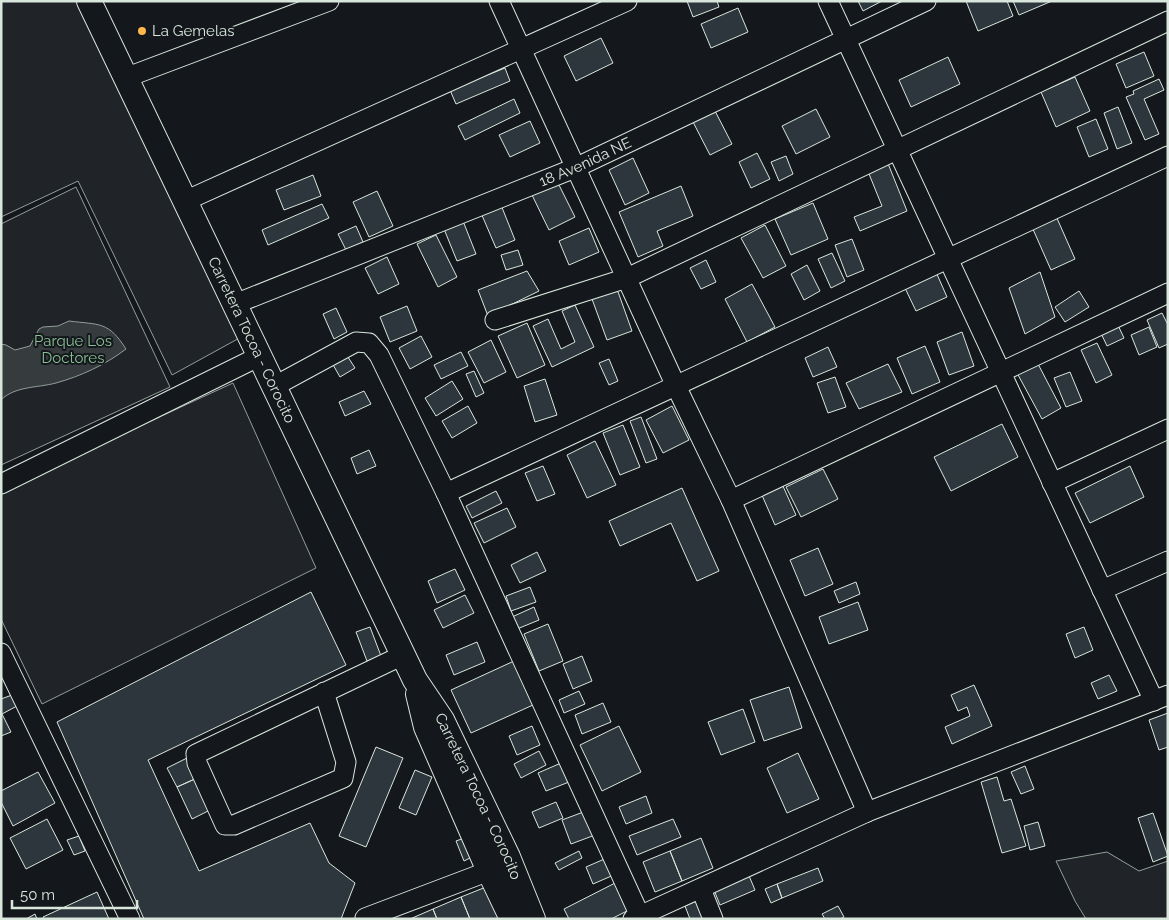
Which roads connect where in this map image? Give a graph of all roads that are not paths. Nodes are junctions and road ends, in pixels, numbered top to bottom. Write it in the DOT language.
graph roads {
  1 [pos="89,1"];
  2 [pos="329,1"];
  3 [pos="499,1"];
  4 [pos="627,1"];
  5 [pos="828,1"];
  6 [pos="926,1"];
  7 [pos="1168,21"];
  8 [pos="846,40"];
  9 [pos="521,49"];
  10 [pos="125,78"];
  11 [pos="897,149"];
  12 [pos="1168,156"];
  13 [pos="575,168"];
  14 [pos="185,201"];
  15 [pos="948,259"];
  16 [pos="628,278"];
  17 [pos="1168,293"];
  18 [pos="235,304"];
  19 [pos="495,320"];
  20 [pos="260,356"];
  21 [pos="1001,372"];
  22 [pos="676,386"];
  23 [pos="274,387"];
  24 [pos="1168,429"];
  25 [pos="1052,483"];
  26 [pos="1,484"];
  27 [pos="446,493"];
  28 [pos="731,500"];
  29 [pos="1168,561"];
  30 [pos="1102,590"];
  31 [pos="1,653"];
  32 [pos="403,655"];
  33 [pos="415,680"];
  34 [pos="324,692"];
  35 [pos="1161,698"];
  36 [pos="867,812"];
  37 [pos="489,871"];
  38 [pos="701,889"];
  39 [pos="637,917"];
  40 [pos="365,918"];
  41 [pos="130,919"];
  42 [pos="512,919"];
  43 [pos="533,919"];
  44 [pos="713,919"];
  1 -- 10 [label="main road, Carretera Tocoa - Corocito"];
  2 -- 10 [label="street"];
  3 -- 9 [label="street"];
  4 -- 9 [label="street"];
  5 -- 8 [label="street"];
  6 -- 8 [label="street, 18 Avenida NE"];
  7 -- 11 [label="street"];
  8 -- 11 [label="street"];
  8 -- 13 [label="street, 18 Avenida NE"];
  9 -- 13 [label="street"];
  9 -- 14 [label="street"];
  10 -- 14 [label="main road, Carretera Tocoa - Corocito"];
  11 -- 15 [label="street"];
  11 -- 16 [label="street"];
  12 -- 15 [label="street"];
  13 -- 16 [label="street"];
  13 -- 18 [label="street, 18 Avenida NE"];
  14 -- 18 [label="main road, Carretera Tocoa - Corocito"];
  15 -- 21 [label="street"];
  15 -- 22 [label="street"];
  16 -- 19 [label="street"];
  16 -- 22 [label="street"];
  17 -- 21 [label="street"];
  18 -- 20 [label="main road, Carretera Tocoa - Corocito"];
  20 -- 23 [label="main road, Carretera Tocoa - Corocito"];
  20 -- 26 [label="street"];
  21 -- 25 [label="street"];
  21 -- 28 [label="street"];
  22 -- 27 [label="street"];
  22 -- 28 [label="street"];
  23 -- 27 [label="street"];
  23 -- 32 [label="main road, Carretera Tocoa - Corocito"];
  24 -- 25 [label="street"];
  25 -- 30 [label="street"];
  27 -- 39 [label="street"];
  28 -- 36 [label="street"];
  29 -- 30 [label="street"];
  30 -- 35 [label="street"];
  31 -- 41 [label="street"];
  32 -- 33 [label="main road, Carretera Tocoa - Corocito"];
  32 -- 34 [label="street"];
  33 -- 37 [label="main road, Carretera Tocoa - Corocito"];
  33 -- 43 [label="main road, Carretera Tocoa - Corocito"];
  34 -- 34 [label="street"];
  35 -- 36 [label="street"];
  36 -- 38 [label="street"];
  37 -- 40 [label="street"];
  37 -- 42 [label="main road, Carretera Tocoa - Corocito"];
  38 -- 39 [label="street"];
  38 -- 44 [label="street"];
}
